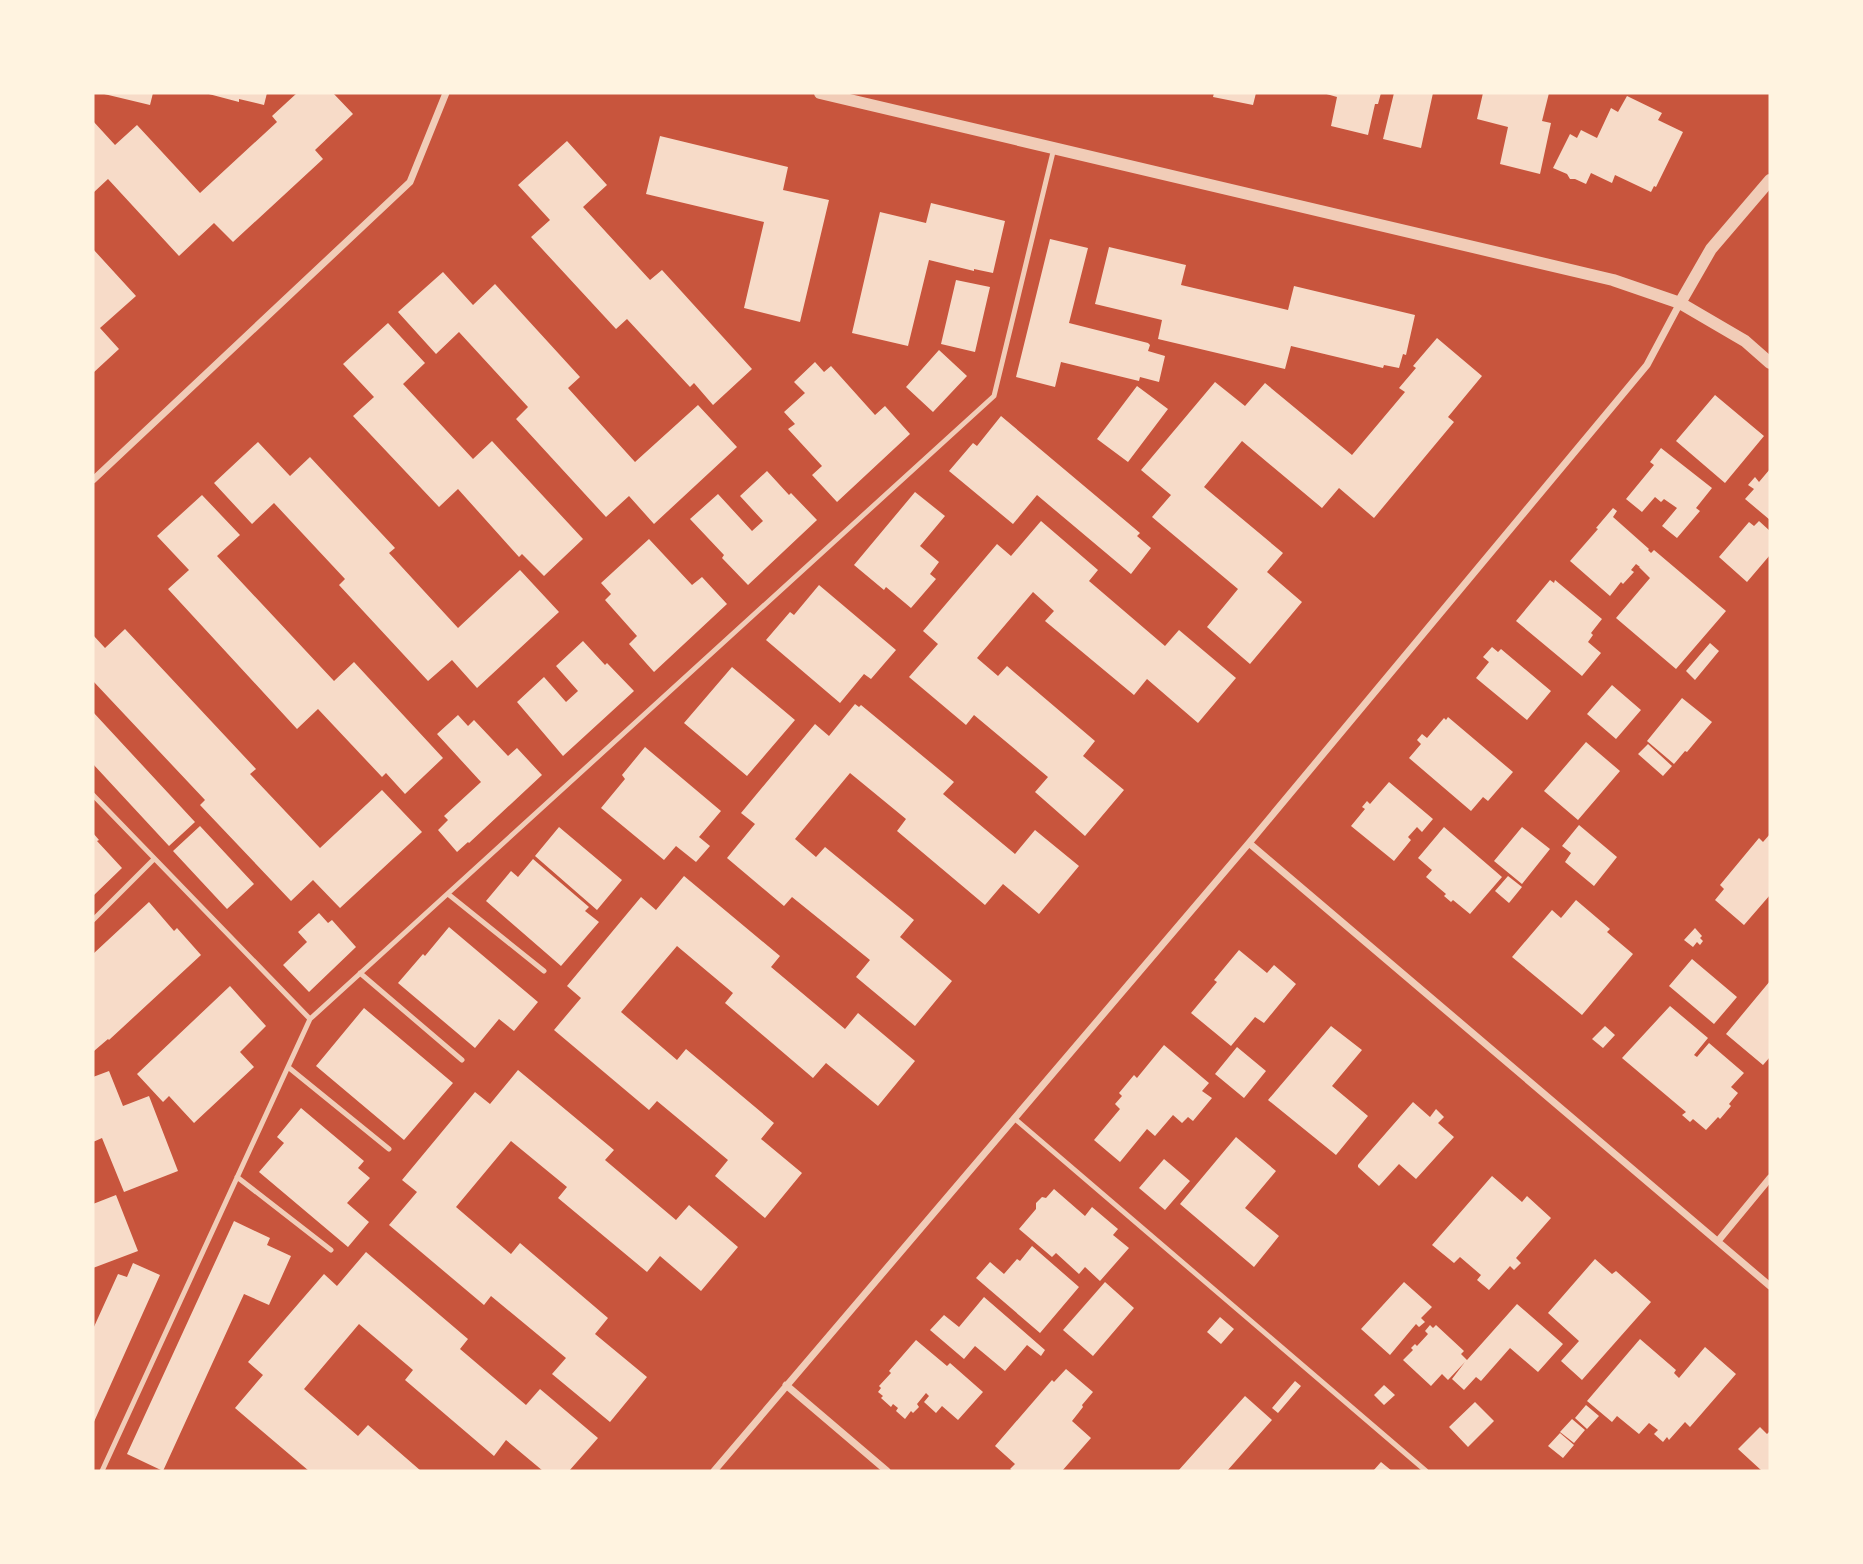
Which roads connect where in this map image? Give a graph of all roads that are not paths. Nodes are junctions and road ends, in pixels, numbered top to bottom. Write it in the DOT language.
graph roads {
  1 [pos="446,93"];
  2 [pos="820,93"];
  3 [pos="1054,148"];
  4 [pos="1770,180"];
  5 [pos="1680,303"];
  6 [pos="1770,363"];
  7 [pos="93,480"];
  8 [pos="93,795"];
  9 [pos="1249,843"];
  10 [pos="154,859"];
  11 [pos="448,894"];
  12 [pos="93,920"];
  13 [pos="544,971"];
  14 [pos="360,973"];
  15 [pos="310,1019"];
  16 [pos="462,1060"];
  17 [pos="288,1067"];
  18 [pos="1014,1118"];
  19 [pos="389,1149"];
  20 [pos="237,1177"];
  21 [pos="1770,1178"];
  22 [pos="1717,1241"];
  23 [pos="331,1250"];
  24 [pos="1770,1286"];
  25 [pos="786,1385"];
  26 [pos="102,1471"];
  27 [pos="714,1471"];
  28 [pos="887,1471"];
  29 [pos="1426,1471"];
  1 -- 7 [label="street"];
  2 -- 3 [label="street"];
  3 -- 5 [label="street"];
  3 -- 11 [label="lane"];
  4 -- 5 [label="street"];
  5 -- 6 [label="street"];
  5 -- 9 [label="street"];
  8 -- 10 [label="lane"];
  9 -- 18 [label="street"];
  9 -- 22 [label="street"];
  10 -- 12 [label="lane"];
  10 -- 15 [label="lane"];
  11 -- 13 [label="lane"];
  11 -- 14 [label="lane"];
  14 -- 15 [label="lane"];
  14 -- 16 [label="lane"];
  15 -- 17 [label="lane"];
  17 -- 19 [label="lane"];
  17 -- 20 [label="lane"];
  18 -- 25 [label="street"];
  18 -- 29 [label="lane"];
  20 -- 23 [label="lane"];
  20 -- 26 [label="lane"];
  21 -- 22 [label="street"];
  22 -- 24 [label="street"];
  25 -- 27 [label="street"];
  25 -- 28 [label="street"];
}
